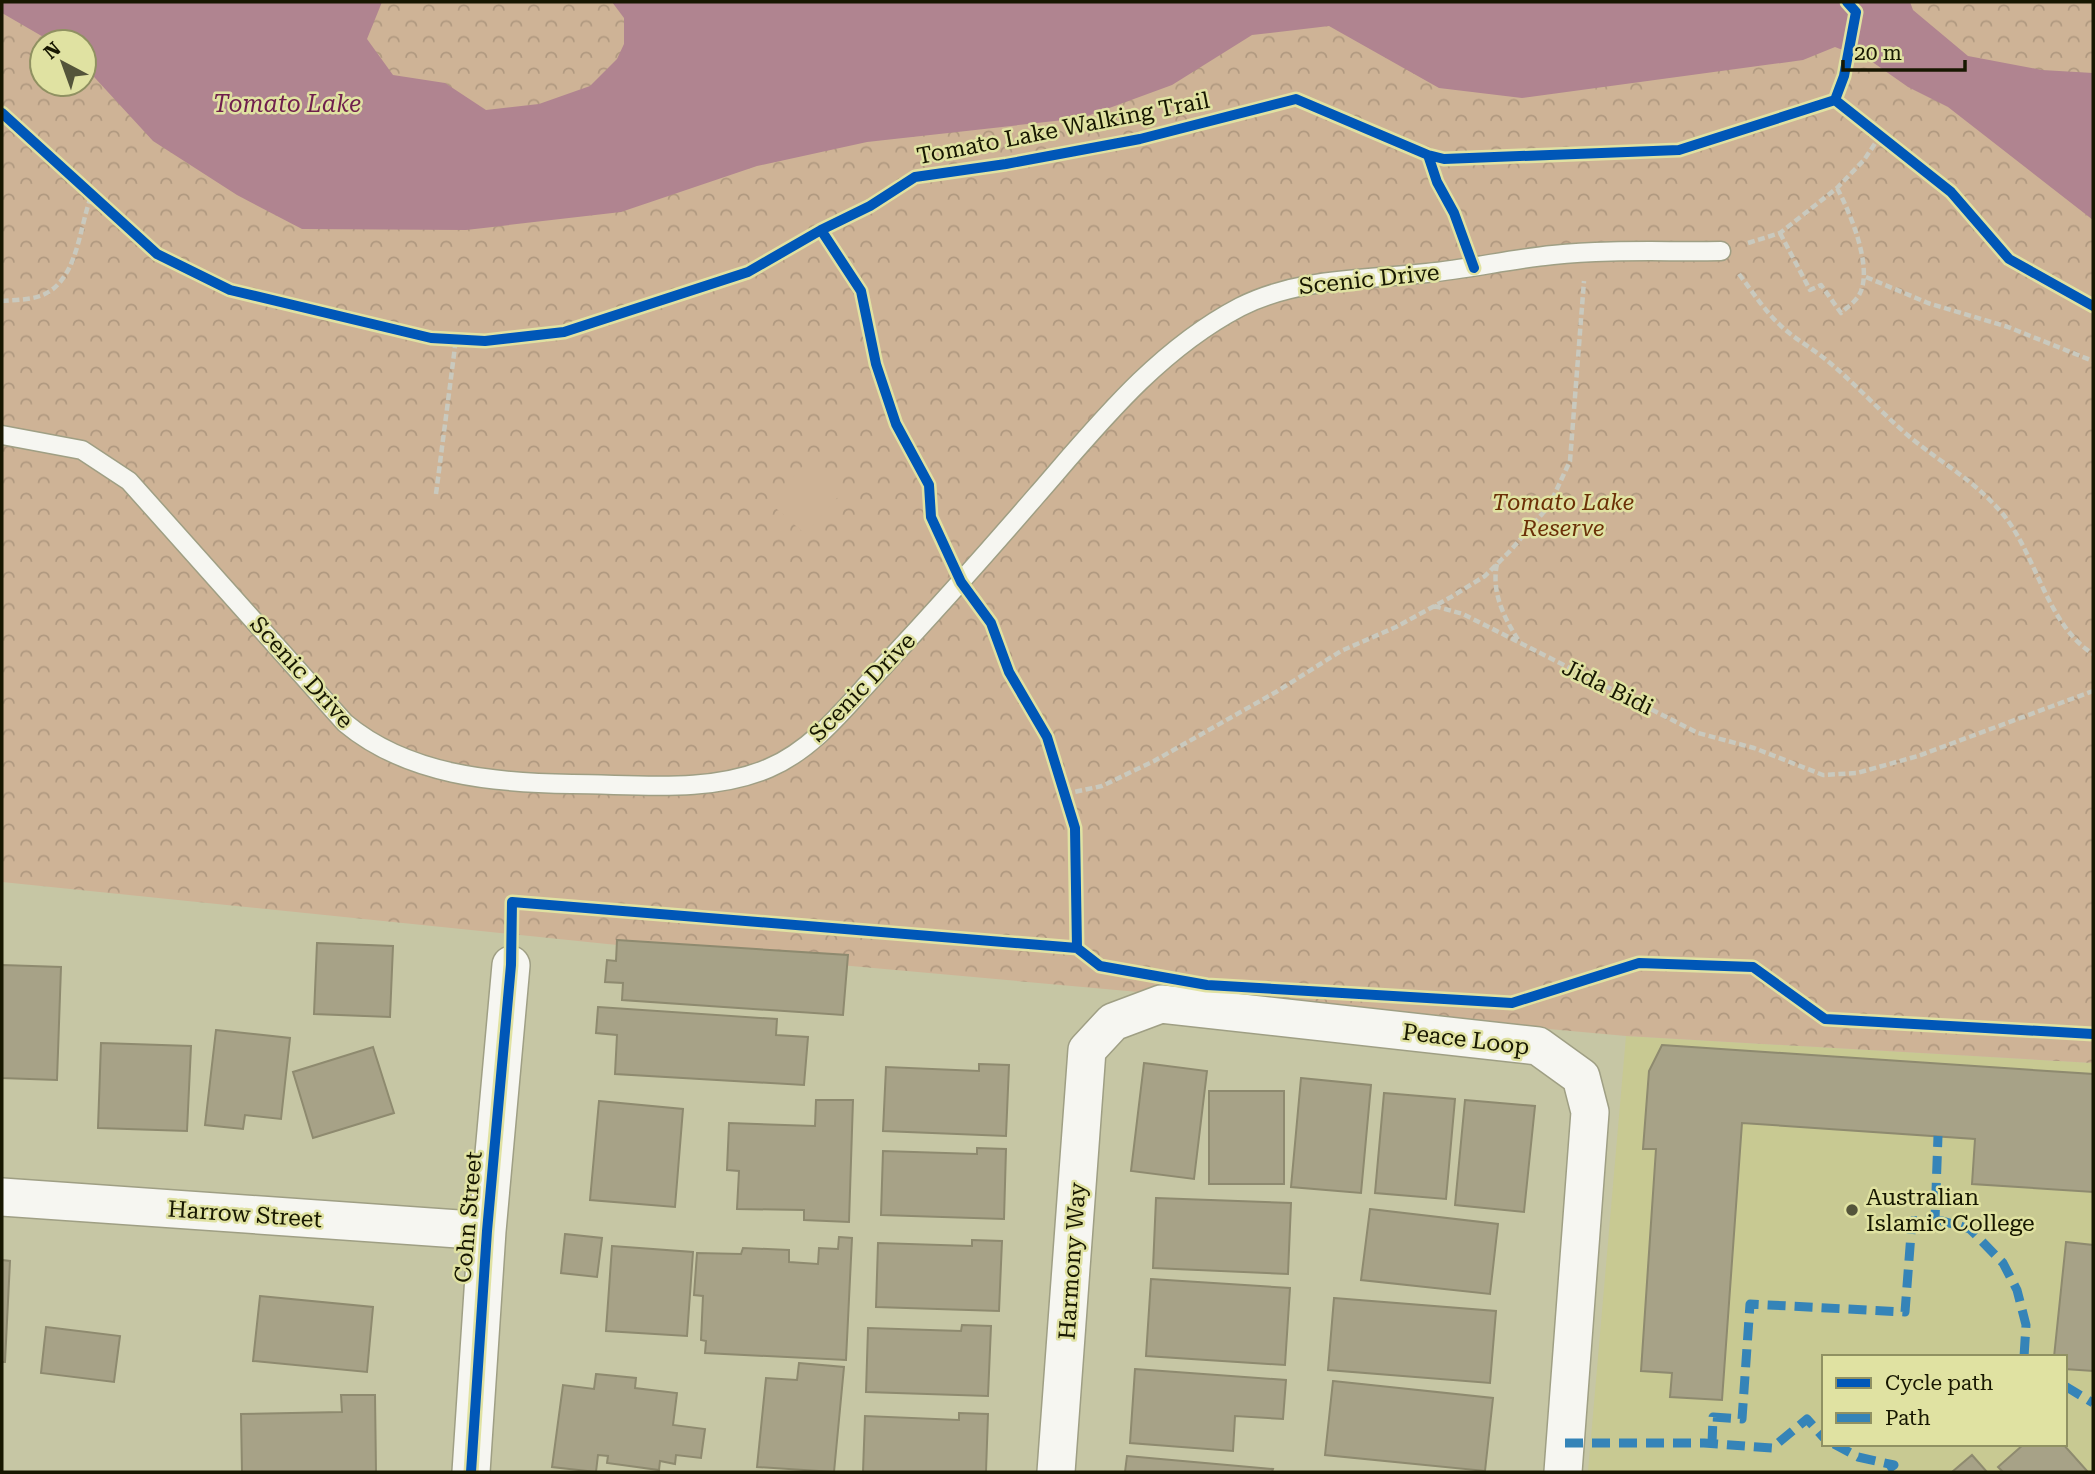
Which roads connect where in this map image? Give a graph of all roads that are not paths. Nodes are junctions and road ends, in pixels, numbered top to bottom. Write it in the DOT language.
graph roads {
  1 [pos="1721,251"];
  2 [pos="2,435"];
  3 [pos="511,965"];
  4 [pos="1087,1051"];
  5 [pos="2,1197"];
  6 [pos="487,1231"];
  7 [pos="471,1472"];
  8 [pos="1056,1472"];
  9 [pos="1563,1472"];
  1 -- 2 [label="lane, Scenic Drive"];
  3 -- 6 [label="street, Cohn Street"];
  4 -- 8 [label="street, Harmony Way"];
  4 -- 9 [label="street, Peace Loop"];
  5 -- 6 [label="street, Harrow Street"];
  6 -- 7 [label="street, Cohn Street"];
}
